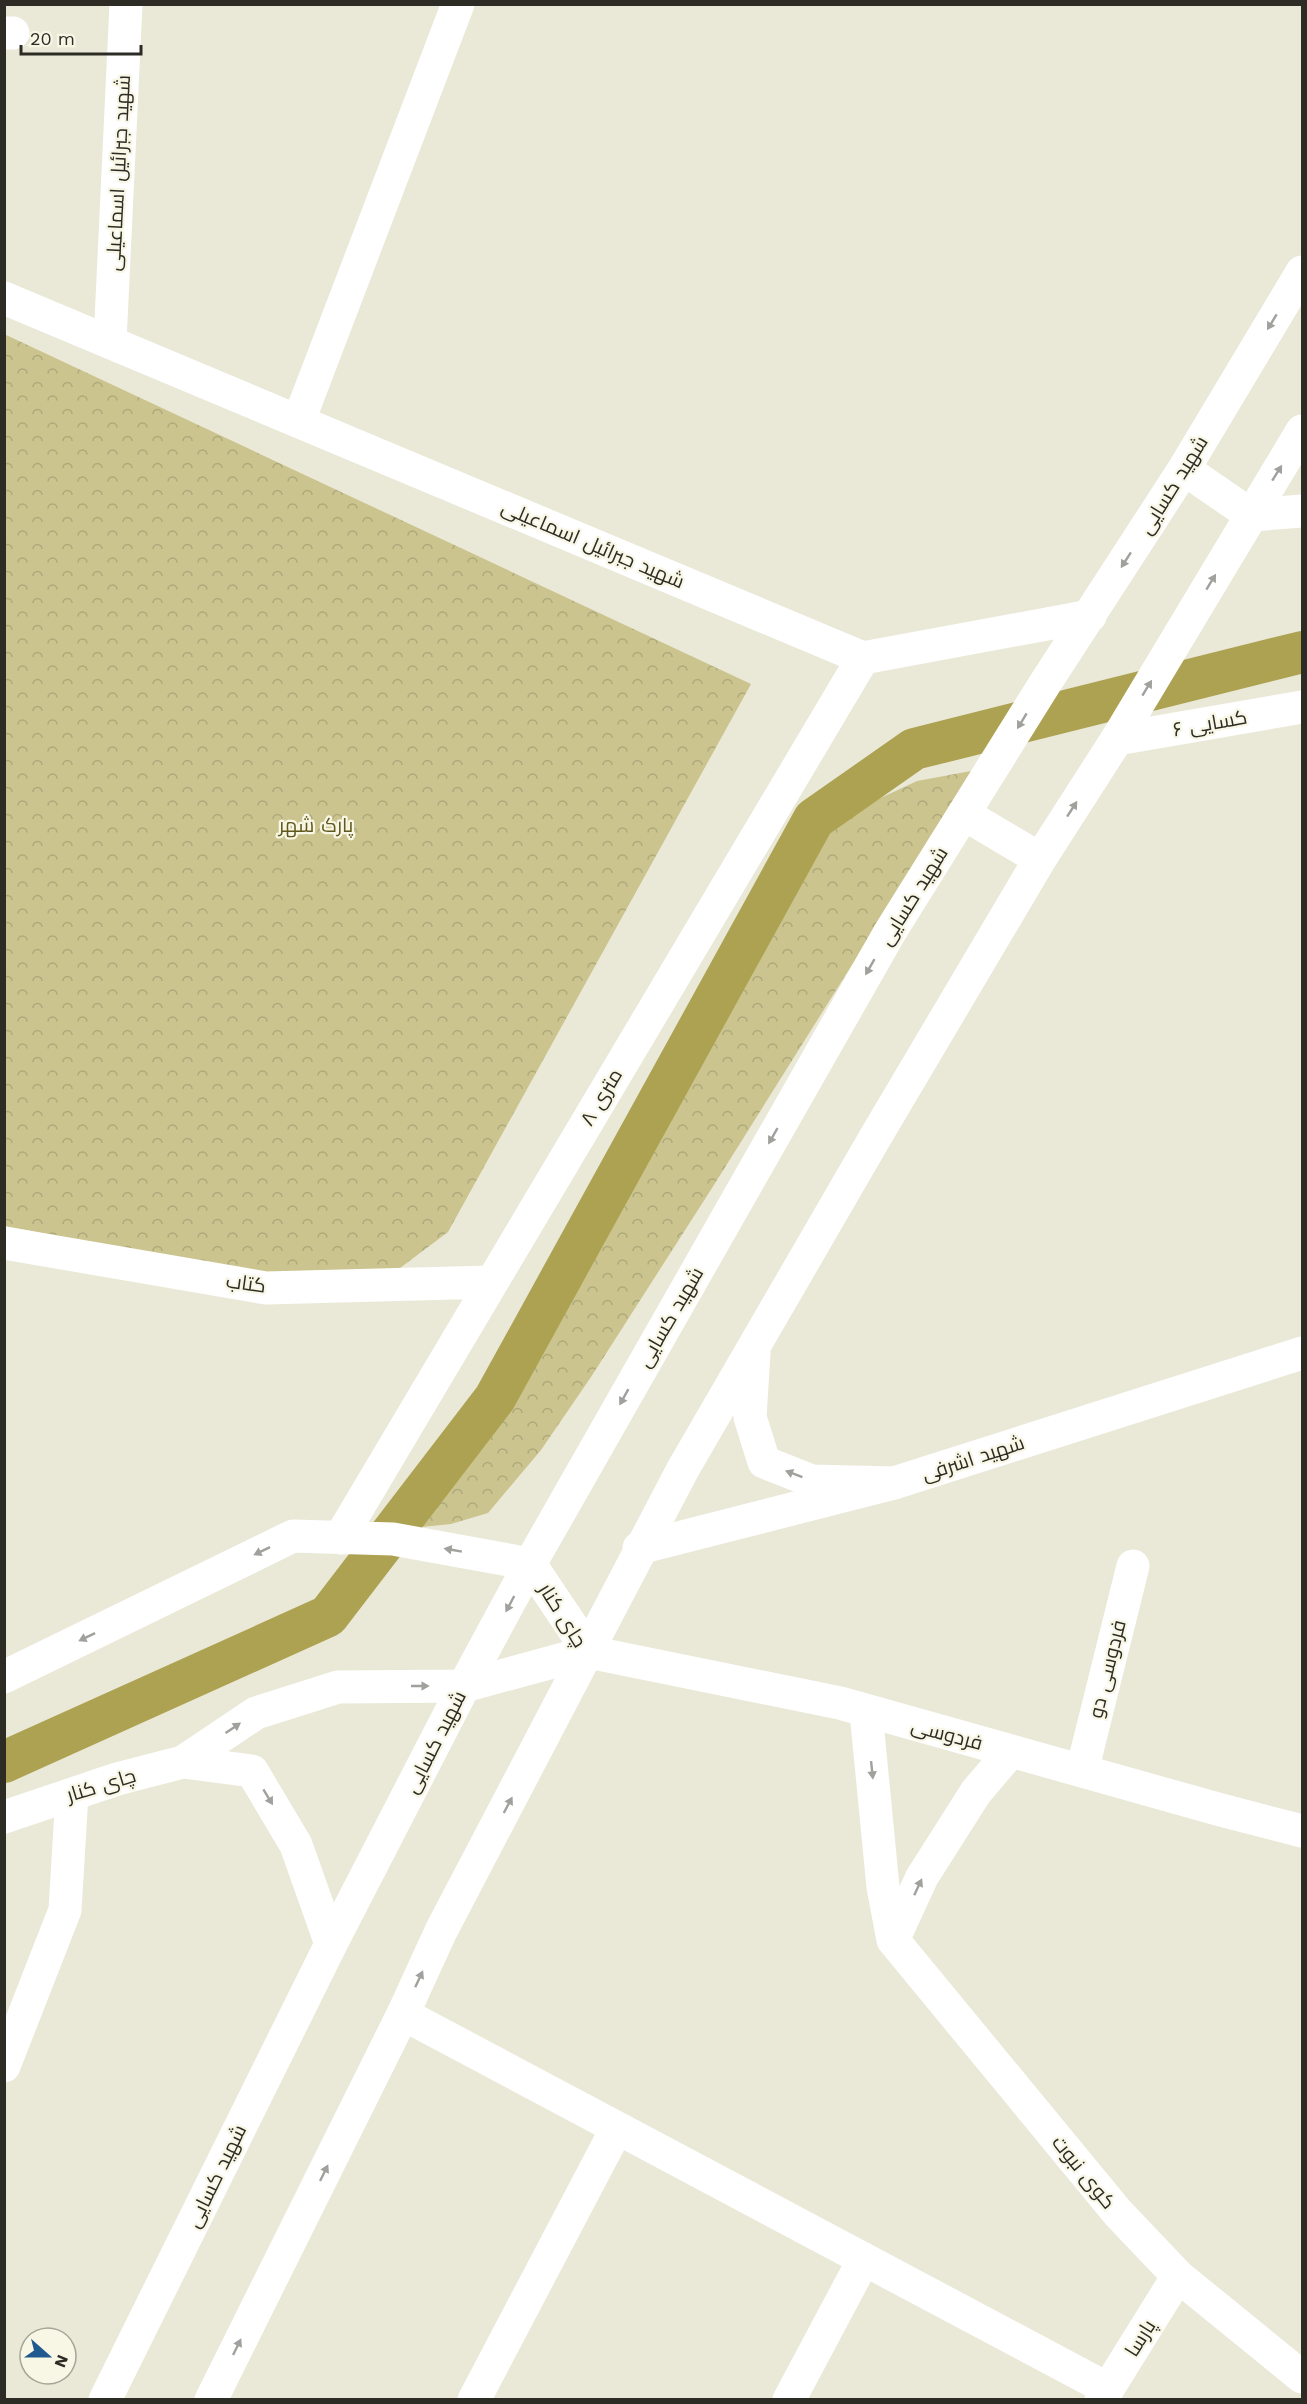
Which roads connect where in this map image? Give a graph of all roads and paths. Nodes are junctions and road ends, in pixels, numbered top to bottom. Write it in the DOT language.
graph roads {
  1 [pos="126,4"];
  2 [pos="458,4"];
  3 [pos="1302,272"];
  4 [pos="4,298"];
  5 [pos="110,342"];
  6 [pos="299,420"];
  7 [pos="1302,431"];
  8 [pos="1184,469"];
  9 [pos="1302,511"];
  10 [pos="1251,515"];
  11 [pos="1089,616"];
  12 [pos="862,658"];
  13 [pos="1302,707"];
  14 [pos="1117,739"];
  15 [pos="964,814"];
  16 [pos="1040,859"];
  17 [pos="4,1243"];
  18 [pos="491,1282"];
  19 [pos="755,1344"];
  20 [pos="1302,1353"];
  21 [pos="894,1483"];
  22 [pos="340,1538"];
  23 [pos="639,1548"];
  24 [pos="530,1564"];
  25 [pos="1133,1566"];
  26 [pos="589,1652"];
  27 [pos="4,1677"];
  28 [pos="464,1686"];
  29 [pos="866,1712"];
  30 [pos="1010,1752"];
  31 [pos="183,1762"];
  32 [pos="1082,1771"];
  33 [pos="72,1794"];
  34 [pos="4,1817"];
  35 [pos="1302,1831"];
  36 [pos="893,1940"];
  37 [pos="331,1944"];
  38 [pos="403,2014"];
  39 [pos="4,2066"];
  40 [pos="617,2128"];
  41 [pos="864,2259"];
  42 [pos="1178,2276"];
  43 [pos="1302,2377"];
  44 [pos="1105,2394"];
  45 [pos="105,2400"];
  46 [pos="211,2400"];
  47 [pos="474,2400"];
  48 [pos="789,2400"];
  1 -- 5 [label="street, شهید جبرائیل اسماعیلی"];
  2 -- 6 [label="street"];
  3 -- 8 [label="street, شهید کسایی, one-way"];
  4 -- 5 [label="street, شهید جبرائیل اسماعیلی"];
  5 -- 6 [label="street, شهید جبرائیل اسماعیلی"];
  6 -- 12 [label="street, شهید جبرائیل اسماعیلی"];
  10 -- 7 [label="street, one-way"];
  8 -- 10 [label="street"];
  8 -- 11 [label="street, شهید کسایی, one-way"];
  9 -- 10 [label="street"];
  14 -- 10 [label="street, one-way"];
  11 -- 12 [label="street"];
  11 -- 15 [label="street, شهید کسایی, one-way"];
  12 -- 18 [label="street, ۸ متری"];
  13 -- 14 [label="street, کسایی ۶"];
  16 -- 14 [label="street, one-way"];
  15 -- 16 [label="street"];
  15 -- 24 [label="street, شهید کسایی, one-way"];
  16 -- 19 [label="street"];
  17 -- 18 [label="street, کتاب"];
  18 -- 22 [label="street, ۸ متری"];
  21 -- 19 [label="street, one-way"];
  19 -- 23 [label="street"];
  20 -- 21 [label="street, شهید اشرفی"];
  21 -- 23 [label="street, شهید اشرفی"];
  24 -- 22 [label="street, چای کنار, one-way"];
  22 -- 27 [label="street, چای کنار, one-way"];
  23 -- 26 [label="street"];
  24 -- 26 [label="street, چای کنار"];
  24 -- 28 [label="street, شهید کسایی, one-way"];
  25 -- 32 [label="street, فردوسی دو"];
  26 -- 28 [label="street, چای کنار"];
  26 -- 29 [label="street, فردوسی"];
  38 -- 26 [label="street, one-way"];
  31 -- 28 [label="street, چای کنار, one-way"];
  28 -- 37 [label="street, شهید کسایی"];
  29 -- 30 [label="street, فردوسی"];
  29 -- 36 [label="street, one-way"];
  30 -- 32 [label="street, فردوسی"];
  36 -- 30 [label="street, one-way"];
  31 -- 33 [label="street, چای کنار"];
  31 -- 37 [label="street, one-way"];
  32 -- 35 [label="street, فردوسی"];
  33 -- 34 [label="street, چای کنار"];
  33 -- 39 [label="street"];
  36 -- 42 [label="street, کوی نبوت"];
  37 -- 45 [label="street, شهید کسایی"];
  38 -- 40 [label="street"];
  46 -- 38 [label="street, one-way"];
  40 -- 41 [label="street"];
  40 -- 47 [label="street"];
  41 -- 44 [label="street"];
  41 -- 48 [label="street"];
  42 -- 43 [label="street, کوی نبوت"];
  42 -- 44 [label="street, پارسا"];
}
